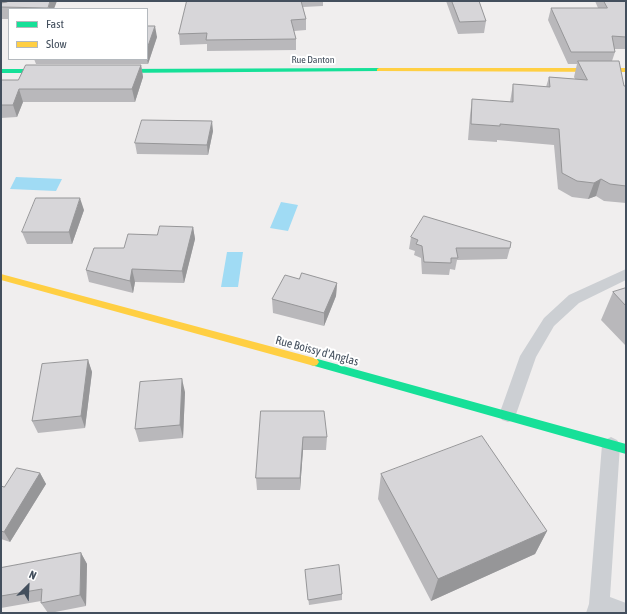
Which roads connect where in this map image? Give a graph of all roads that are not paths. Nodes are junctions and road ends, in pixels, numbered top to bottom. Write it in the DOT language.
graph roads {
  1 [pos="60,70"];
  2 [pos="99,70"];
  3 [pos="626,70"];
  4 [pos="1,71"];
  5 [pos="626,274"];
  6 [pos="1,277"];
  7 [pos="508,415"];
  8 [pos="619,447"];
  9 [pos="598,609"];
  10 [pos="625,613"];
  1 -- 4 [label="street"];
  2 -- 3 [label="street, Rue Danton"];
  5 -- 7 [label="lane"];
  6 -- 7 [label="street, Rue Boissy d'Anglas"];
  7 -- 8 [label="street, Rue Boissy d'Anglas"];
  8 -- 9 [label="lane"];
  9 -- 10 [label="lane"];
}
